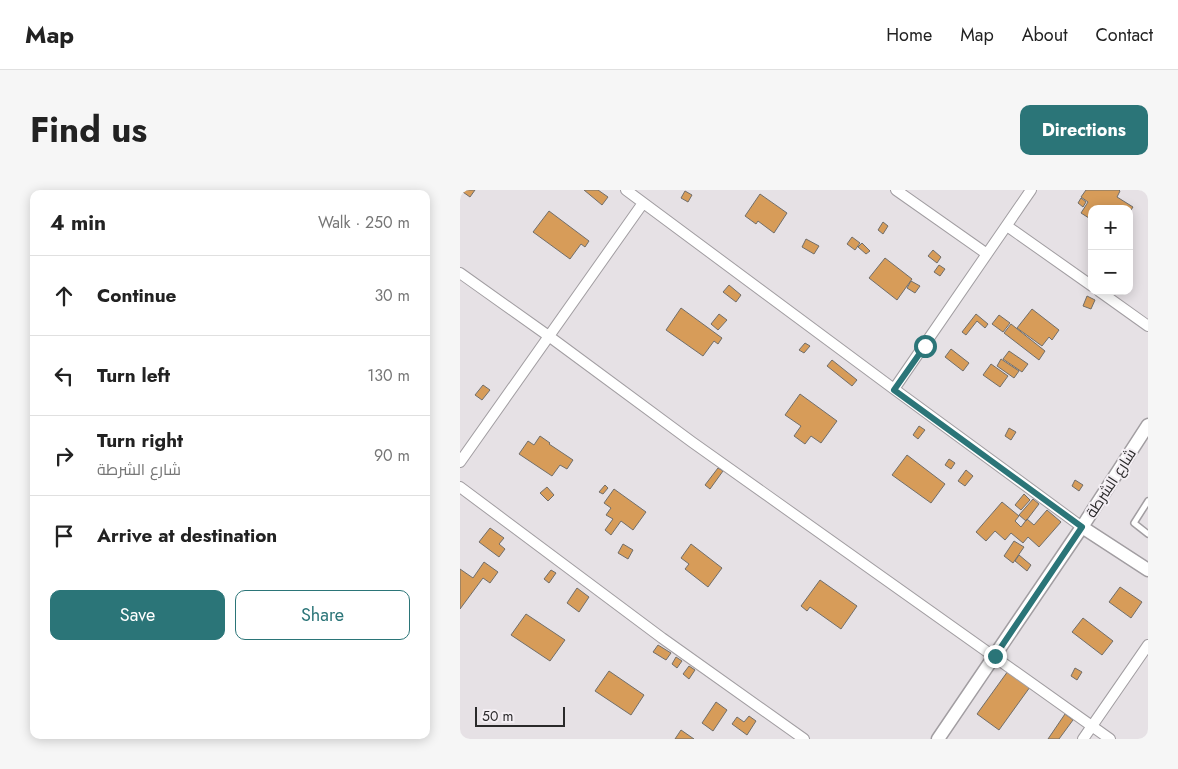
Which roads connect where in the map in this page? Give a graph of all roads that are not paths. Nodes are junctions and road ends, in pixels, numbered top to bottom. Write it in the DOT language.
graph roads {
  1 [pos="626,190"];
  2 [pos="896,190"];
  3 [pos="1031,190"];
  4 [pos="643,203"];
  5 [pos="1007,226"];
  6 [pos="987,254"];
  7 [pos="460,273"];
  8 [pos="1088,283"];
  9 [pos="1105,295"];
  10 [pos="1148,326"];
  11 [pos="550,337"];
  12 [pos="894,390"];
  13 [pos="1148,425"];
  14 [pos="460,462"];
  15 [pos="460,488"];
  16 [pos="1148,501"];
  17 [pos="1082,527"];
  18 [pos="1148,534"];
  19 [pos="1148,570"];
  20 [pos="1148,645"];
  21 [pos="995,656"];
  22 [pos="1092,726"];
  23 [pos="804,739"];
  24 [pos="938,739"];
  25 [pos="1083,739"];
  26 [pos="1110,739"];
  1 -- 4 [label="street"];
  2 -- 6 [label="street"];
  3 -- 5 [label="street"];
  4 -- 11 [label="street"];
  4 -- 12 [label="street"];
  5 -- 6 [label="street"];
  5 -- 8 [label="street"];
  6 -- 12 [label="street"];
  7 -- 11 [label="street"];
  9 -- 10 [label="street"];
  11 -- 14 [label="street"];
  11 -- 21 [label="street"];
  12 -- 17 [label="street"];
  13 -- 17 [label="street, شارع الشرطة"];
  15 -- 23 [label="street"];
  16 -- 18 [label="lane"];
  17 -- 19 [label="street"];
  17 -- 21 [label="street, شارع الشرطة"];
  20 -- 22 [label="street"];
  21 -- 22 [label="street"];
  21 -- 24 [label="street, شارع الشرطة"];
  22 -- 25 [label="street"];
  22 -- 26 [label="street"];
}
